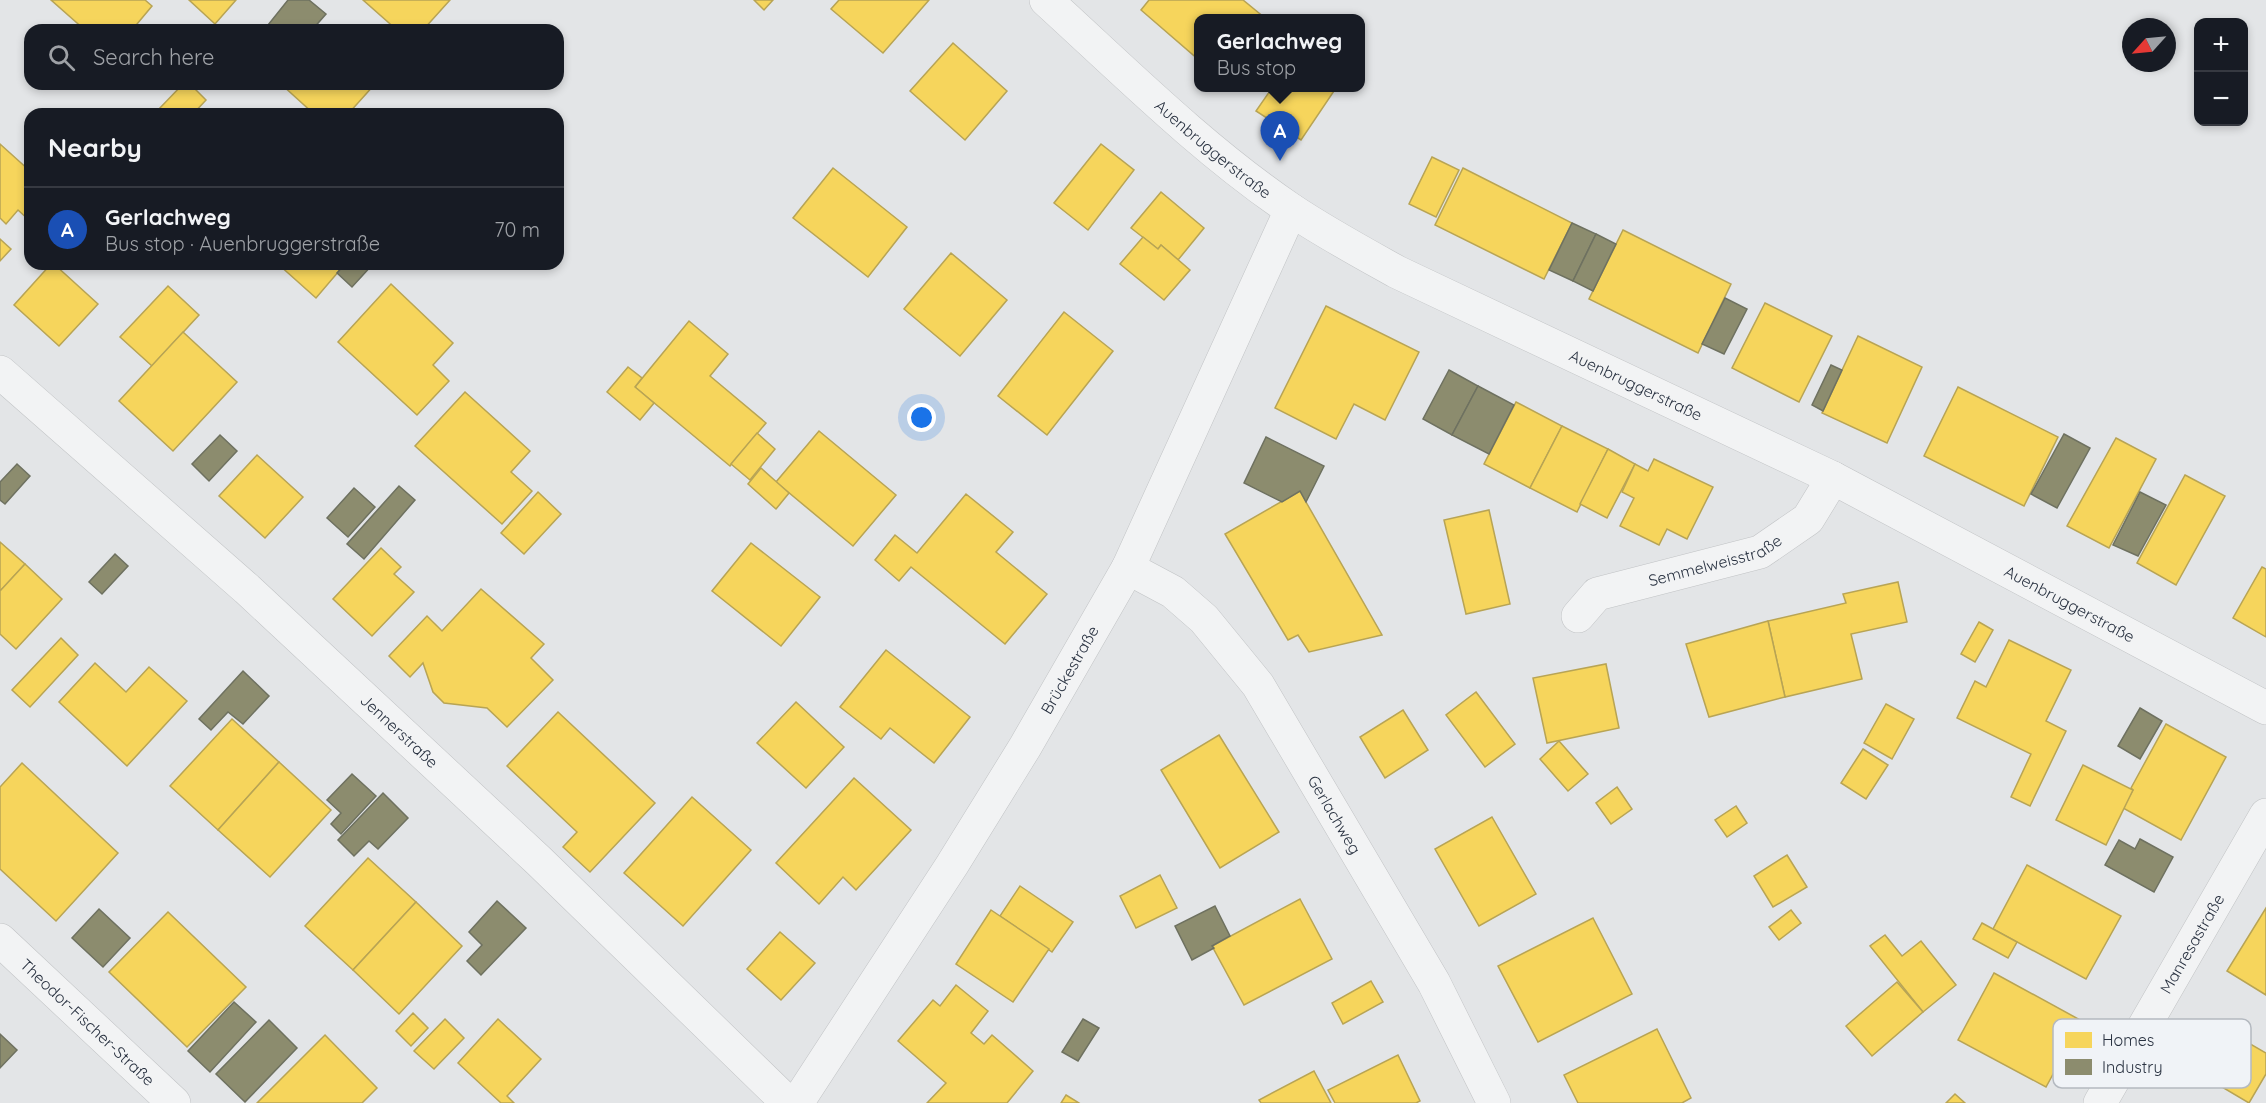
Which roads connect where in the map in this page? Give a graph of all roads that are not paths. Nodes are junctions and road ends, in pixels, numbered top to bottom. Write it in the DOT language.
graph roads {
  1 [pos="1046,0"];
  2 [pos="1291,210"];
  3 [pos="0,372"];
  4 [pos="1833,478"];
  5 [pos="1128,568"];
  6 [pos="1578,616"];
  7 [pos="2266,708"];
  8 [pos="2266,815"];
  9 [pos="0,940"];
  10 [pos="2148,1019"];
  11 [pos="2109,1088"];
  12 [pos="174,1103"];
  13 [pos="788,1103"];
  14 [pos="796,1103"];
  15 [pos="1494,1103"];
  16 [pos="2100,1103"];
  1 -- 2 [label="street, Auenbruggerstraße"];
  2 -- 4 [label="street, Auenbruggerstraße"];
  2 -- 5 [label="street, Brückestraße"];
  3 -- 13 [label="street, Jennerstraße"];
  4 -- 6 [label="street, Semmelweisstraße"];
  4 -- 7 [label="street, Auenbruggerstraße"];
  5 -- 14 [label="street, Brückestraße"];
  5 -- 15 [label="street, Gerlachweg"];
  8 -- 10 [label="street, Manresastraße"];
  9 -- 12 [label="street, Theodor-Fischer-Straße"];
  11 -- 16 [label="street, Manresastraße"];
}
